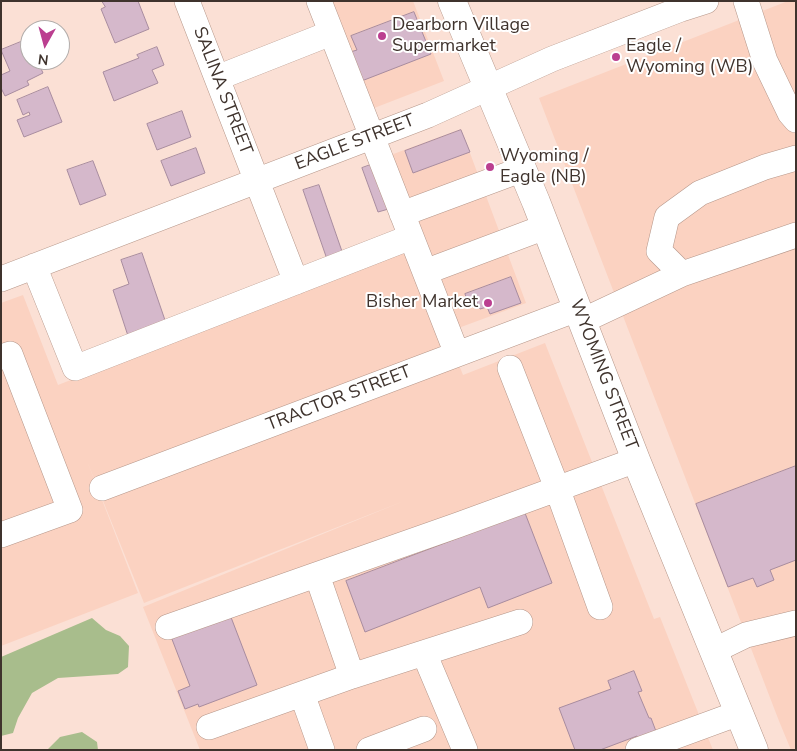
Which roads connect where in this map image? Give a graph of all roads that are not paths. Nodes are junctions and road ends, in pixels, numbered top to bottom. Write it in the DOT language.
graph roads {
  1 [pos="187,1"];
  2 [pos="319,1"];
  3 [pos="452,1"];
  4 [pos="706,1"];
  5 [pos="746,1"];
  6 [pos="685,5"];
  7 [pos="331,33"];
  8 [pos="217,78"];
  9 [pos="489,88"];
  10 [pos="796,120"];
  11 [pos="372,137"];
  12 [pos="796,158"];
  13 [pos="522,169"];
  14 [pos="257,181"];
  15 [pos="402,214"];
  16 [pos="545,227"];
  17 [pos="796,235"];
  18 [pos="411,237"];
  19 [pos="34,266"];
  20 [pos="425,272"];
  21 [pos="682,274"];
  22 [pos="1,279"];
  23 [pos="296,282"];
  24 [pos="579,315"];
  25 [pos="457,354"];
  26 [pos="1,357"];
  27 [pos="510,368"];
  28 [pos="636,460"];
  29 [pos="102,488"];
  30 [pos="557,488"];
  31 [pos="1,535"];
  32 [pos="317,575"];
  33 [pos="600,607"];
  34 [pos="520,622"];
  35 [pos="796,623"];
  36 [pos="168,626"];
  37 [pos="713,651"];
  38 [pos="424,653"];
  39 [pos="352,676"];
  40 [pos="302,694"];
  41 [pos="739,713"];
  42 [pos="209,727"];
  43 [pos="424,729"];
  44 [pos="322,750"];
  45 [pos="369,750"];
  46 [pos="465,750"];
  47 [pos="638,750"];
  48 [pos="754,750"];
  1 -- 8 [label="street, SALINA STREET"];
  2 -- 7 [label="street"];
  3 -- 9 [label="main road, WYOMING STREET"];
  4 -- 6 [label="street, EAGLE STREET"];
  5 -- 10 [label="street"];
  6 -- 9 [label="street, EAGLE STREET"];
  7 -- 8 [label="street"];
  7 -- 11 [label="street"];
  8 -- 14 [label="street, SALINA STREET"];
  9 -- 11 [label="street, EAGLE STREET"];
  9 -- 13 [label="main road, WYOMING STREET"];
  11 -- 14 [label="street, EAGLE STREET"];
  11 -- 15 [label="street"];
  12 -- 21 [label="street"];
  13 -- 15 [label="street"];
  13 -- 16 [label="main road, WYOMING STREET"];
  14 -- 19 [label="street, EAGLE STREET"];
  14 -- 23 [label="street, SALINA STREET"];
  15 -- 18 [label="street"];
  16 -- 20 [label="street"];
  16 -- 24 [label="main road, WYOMING STREET"];
  17 -- 21 [label="street, TRACTOR STREET"];
  18 -- 20 [label="street"];
  18 -- 23 [label="street"];
  19 -- 22 [label="street, EAGLE STREET"];
  19 -- 23 [label="street"];
  20 -- 25 [label="street"];
  21 -- 24 [label="street, TRACTOR STREET"];
  24 -- 25 [label="street, TRACTOR STREET"];
  24 -- 28 [label="main road, WYOMING STREET"];
  25 -- 29 [label="street, TRACTOR STREET"];
  26 -- 31 [label="street"];
  27 -- 30 [label="street"];
  28 -- 30 [label="street"];
  28 -- 37 [label="main road, WYOMING STREET"];
  30 -- 32 [label="street"];
  30 -- 33 [label="street"];
  32 -- 36 [label="street"];
  32 -- 39 [label="street"];
  34 -- 38 [label="street"];
  35 -- 37 [label="street"];
  37 -- 41 [label="main road, WYOMING STREET"];
  38 -- 39 [label="street"];
  38 -- 46 [label="street"];
  39 -- 40 [label="street"];
  40 -- 42 [label="street"];
  40 -- 44 [label="street"];
  41 -- 47 [label="street"];
  41 -- 48 [label="main road, WYOMING STREET"];
  43 -- 45 [label="street"];
}
